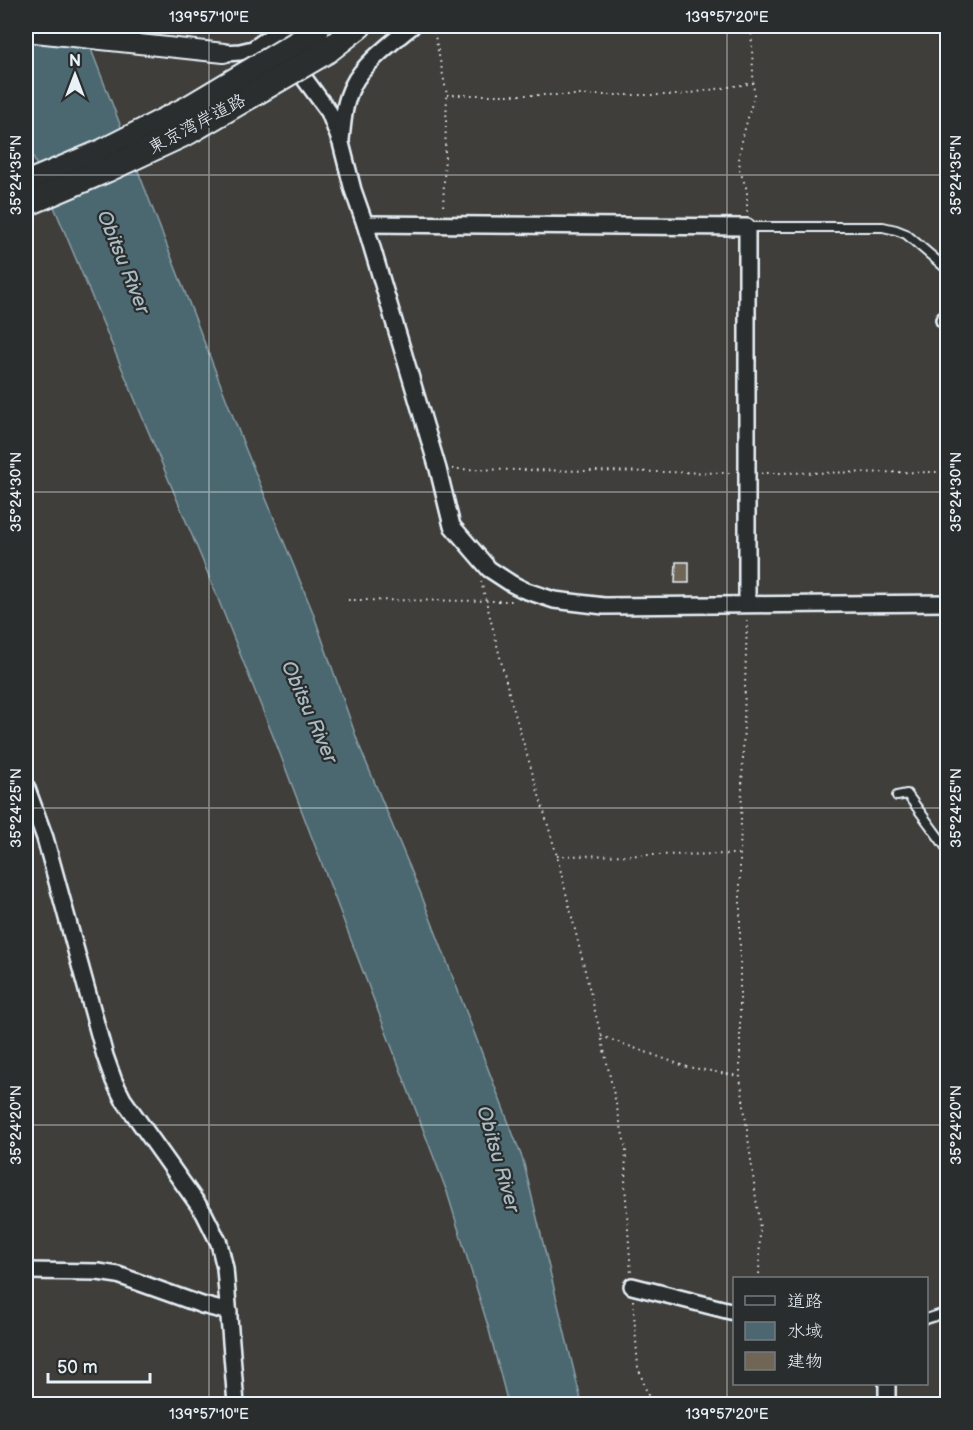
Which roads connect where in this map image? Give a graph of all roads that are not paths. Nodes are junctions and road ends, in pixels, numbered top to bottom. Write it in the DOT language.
graph roads {
  1 [pos="286,26"];
  2 [pos="359,26"];
  3 [pos="412,26"];
  4 [pos="26,32"];
  5 [pos="323,36"];
  6 [pos="253,49"];
  7 [pos="224,53"];
  8 [pos="341,143"];
  9 [pos="26,184"];
  10 [pos="26,204"];
  11 [pos="365,224"];
  12 [pos="747,227"];
  13 [pos="948,270"];
  14 [pos="948,603"];
  15 [pos="747,604"];
  16 [pos="26,786"];
  17 [pos="897,796"];
  18 [pos="948,850"];
  19 [pos="26,1271"];
  20 [pos="632,1287"];
  21 [pos="229,1312"];
  22 [pos="733,1312"];
  23 [pos="948,1312"];
  24 [pos="928,1319"];
  25 [pos="887,1385"];
  26 [pos="236,1404"];
  27 [pos="887,1404"];
  1 -- 6 [label="street"];
  2 -- 5 [label="highway, 東京湾岸道路"];
  3 -- 8 [label="street"];
  4 -- 7 [label="street"];
  5 -- 9 [label="highway, 東京湾岸道路, bridge"];
  5 -- 10 [label="highway, 東京湾岸道路, bridge"];
  6 -- 7 [label="street"];
  6 -- 8 [label="street"];
  8 -- 11 [label="street"];
  11 -- 12 [label="street"];
  11 -- 15 [label="street"];
  12 -- 13 [label="lane"];
  12 -- 15 [label="street"];
  14 -- 15 [label="street"];
  16 -- 21 [label="street"];
  17 -- 18 [label="lane"];
  19 -- 21 [label="street"];
  20 -- 22 [label="street"];
  21 -- 26 [label="street"];
  23 -- 24 [label="lane"];
  25 -- 27 [label="street"];
}
